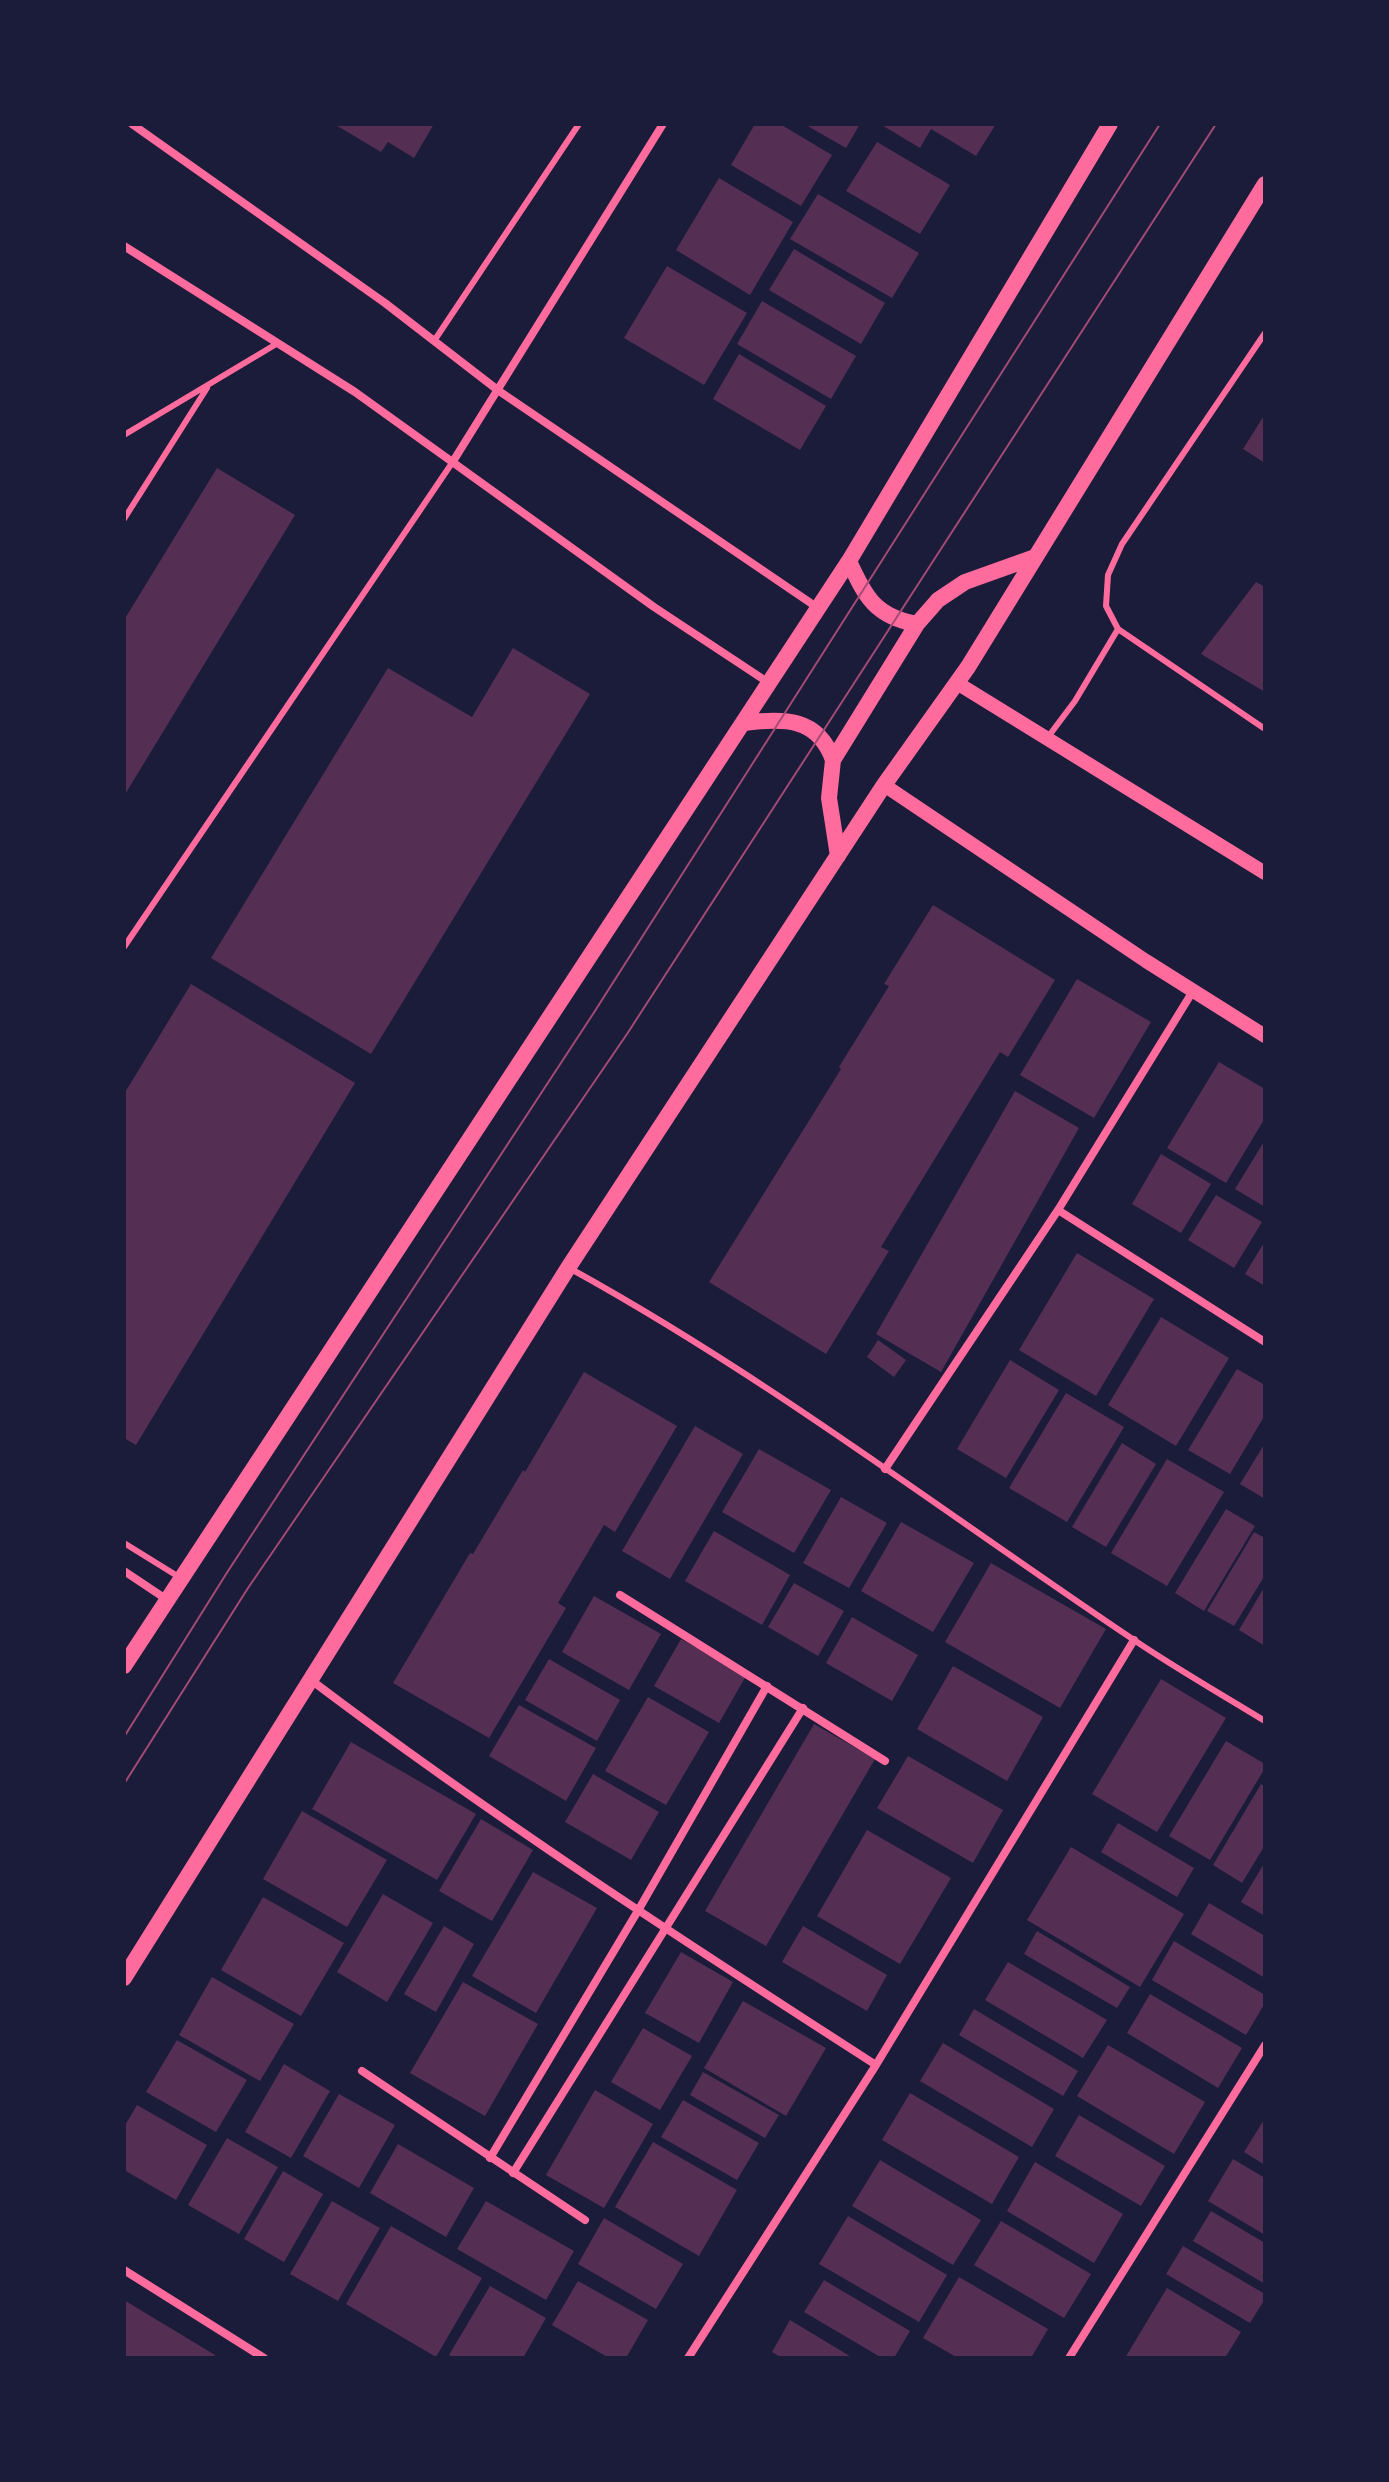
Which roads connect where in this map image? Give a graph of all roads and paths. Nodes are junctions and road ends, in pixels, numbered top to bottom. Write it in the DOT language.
graph roads {
  1 [pos="132,124"];
  2 [pos="579,124"];
  3 [pos="663,124"];
  4 [pos="1110,124"];
  5 [pos="1265,184"];
  6 [pos="1259,207"];
  7 [pos="124,246"];
  8 [pos="1265,333"];
  9 [pos="434,341"];
  10 [pos="278,343"];
  11 [pos="209,385"];
  12 [pos="499,391"];
  13 [pos="124,435"];
  14 [pos="452,463"];
  15 [pos="124,519"];
  16 [pos="1035,557"];
  17 [pos="849,561"];
  18 [pos="818,608"];
  19 [pos="917,624"];
  20 [pos="1118,629"];
  21 [pos="769,683"];
  22 [pos="957,683"];
  23 [pos="744,723"];
  24 [pos="1265,729"];
  25 [pos="1047,738"];
  26 [pos="833,760"];
  27 [pos="884,785"];
  28 [pos="838,856"];
  29 [pos="1265,873"];
  30 [pos="124,947"];
  31 [pos="1193,991"];
  32 [pos="1265,1036"];
  33 [pos="1058,1210"];
  34 [pos="568,1268"];
  35 [pos="1265,1342"];
  36 [pos="885,1469"];
  37 [pos="124,1543"];
  38 [pos="124,1571"];
  39 [pos="181,1578"];
  40 [pos="620,1595"];
  41 [pos="166,1599"];
  42 [pos="1134,1640"];
  43 [pos="124,1666"];
  44 [pos="311,1680"];
  45 [pos="767,1686"];
  46 [pos="803,1708"];
  47 [pos="1265,1721"];
  48 [pos="885,1761"];
  49 [pos="639,1909"];
  50 [pos="666,1929"];
  51 [pos="124,1978"];
  52 [pos="1265,2045"];
  53 [pos="876,2065"];
  54 [pos="362,2071"];
  55 [pos="490,2158"];
  56 [pos="513,2173"];
  57 [pos="585,2220"];
  58 [pos="124,2270"];
  59 [pos="264,2358"];
  60 [pos="688,2358"];
  61 [pos="1069,2358"];
  1 -- 9 [label="street"];
  2 -- 9 [label="lane"];
  3 -- 12 [label="street"];
  4 -- 17 [label="main road"];
  5 -- 6 [label="main road"];
  6 -- 16 [label="main road"];
  7 -- 10 [label="street"];
  8 -- 20 [label="lane"];
  9 -- 12 [label="street"];
  10 -- 11 [label="lane"];
  10 -- 14 [label="street"];
  11 -- 13 [label="lane"];
  11 -- 15 [label="lane"];
  12 -- 14 [label="street"];
  12 -- 18 [label="street"];
  14 -- 21 [label="street"];
  14 -- 30 [label="lane"];
  16 -- 19 [label="main road"];
  16 -- 22 [label="main road"];
  17 -- 18 [label="main road"];
  17 -- 19 [label="main road"];
  18 -- 21 [label="main road"];
  19 -- 26 [label="main road"];
  20 -- 24 [label="lane"];
  20 -- 25 [label="lane"];
  21 -- 23 [label="main road"];
  22 -- 25 [label="street"];
  22 -- 27 [label="main road"];
  23 -- 26 [label="main road"];
  23 -- 39 [label="main road"];
  25 -- 29 [label="street"];
  26 -- 28 [label="main road"];
  27 -- 28 [label="main road"];
  27 -- 31 [label="street"];
  28 -- 34 [label="main road"];
  31 -- 32 [label="street"];
  31 -- 33 [label="street"];
  33 -- 35 [label="street"];
  33 -- 36 [label="street"];
  34 -- 36 [label="lane"];
  34 -- 44 [label="main road"];
  36 -- 42 [label="lane"];
  37 -- 39 [label="lane"];
  38 -- 41 [label="street"];
  39 -- 41 [label="main road"];
  40 -- 45 [label="street"];
  41 -- 43 [label="main road"];
  42 -- 47 [label="lane"];
  42 -- 53 [label="street"];
  44 -- 49 [label="street"];
  44 -- 51 [label="main road"];
  45 -- 46 [label="street"];
  45 -- 49 [label="street"];
  46 -- 48 [label="street"];
  46 -- 50 [label="street"];
  49 -- 50 [label="street"];
  49 -- 55 [label="street"];
  50 -- 53 [label="street"];
  50 -- 56 [label="street"];
  52 -- 61 [label="street"];
  53 -- 60 [label="street"];
  54 -- 55 [label="street"];
  55 -- 56 [label="street"];
  56 -- 57 [label="street"];
  58 -- 59 [label="street"];
}
